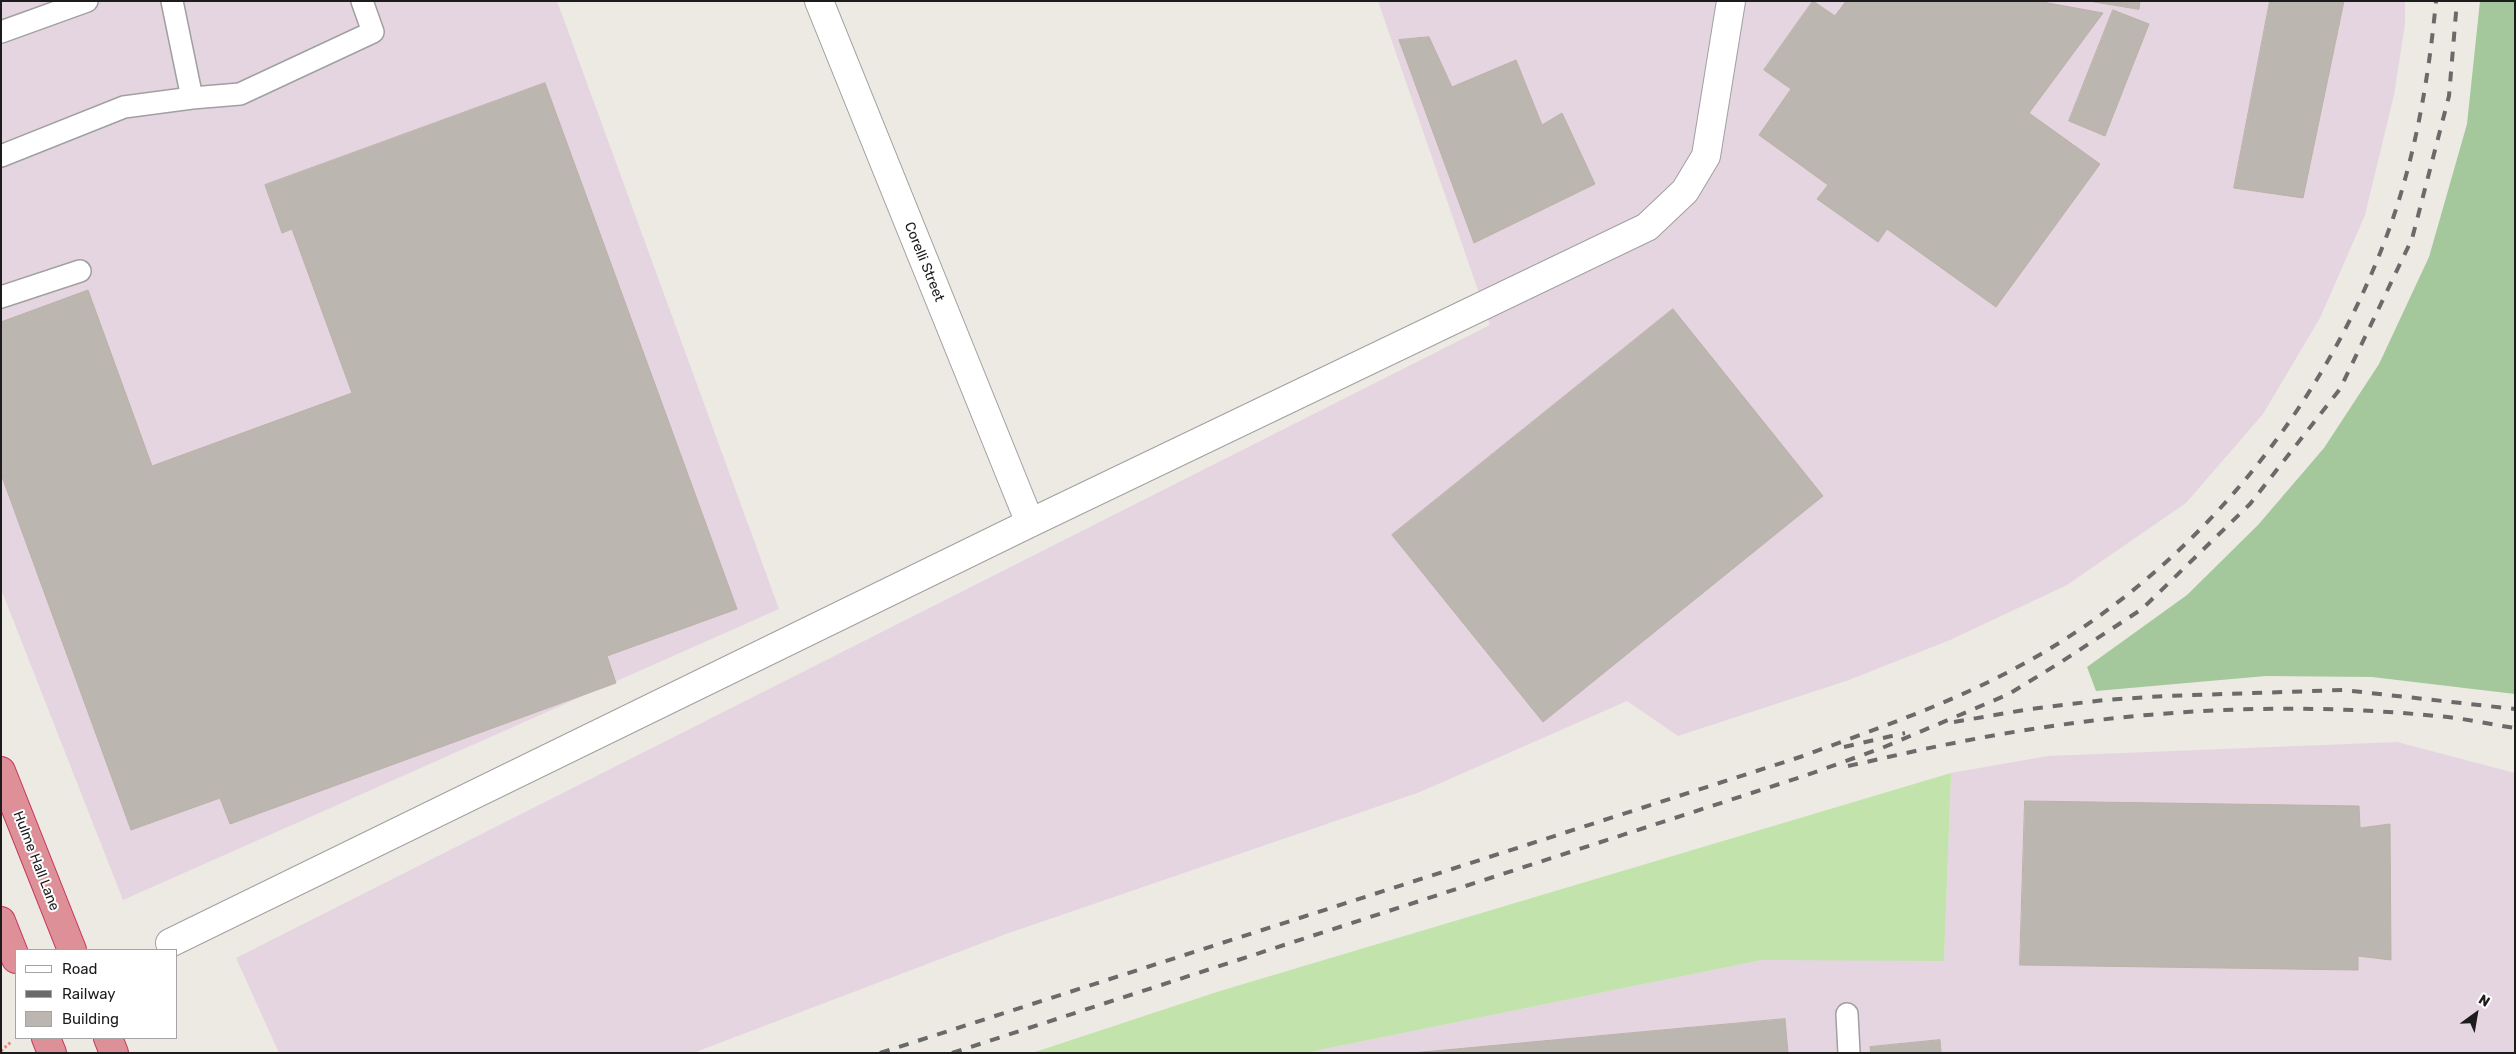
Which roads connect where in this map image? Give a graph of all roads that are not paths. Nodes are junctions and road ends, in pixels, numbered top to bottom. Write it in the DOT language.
graph roads {
  1 [pos="88,1"];
  2 [pos="172,1"];
  3 [pos="362,1"];
  4 [pos="819,1"];
  5 [pos="1731,1"];
  6 [pos="1,32"];
  7 [pos="192,98"];
  8 [pos="1,156"];
  9 [pos="80,271"];
  10 [pos="1,297"];
  11 [pos="1030,523"];
  12 [pos="1,771"];
  13 [pos="8,939"];
  14 [pos="170,943"];
  15 [pos="72,949"];
  16 [pos="1,971"];
  17 [pos="1847,1014"];
  18 [pos="46,1039"];
  19 [pos="108,1039"];
  20 [pos="52,1053"];
  21 [pos="114,1053"];
  22 [pos="1849,1053"];
  1 -- 6 [label="lane"];
  2 -- 7 [label="lane"];
  3 -- 7 [label="lane"];
  4 -- 11 [label="street, Corelli Street"];
  5 -- 11 [label="street"];
  7 -- 8 [label="lane"];
  9 -- 10 [label="lane"];
  11 -- 14 [label="street"];
  12 -- 15 [label="highway, Hulme Hall Lane"];
  13 -- 16 [label="highway"];
  17 -- 22 [label="lane"];
  18 -- 20 [label="highway"];
  19 -- 21 [label="highway"];
}
